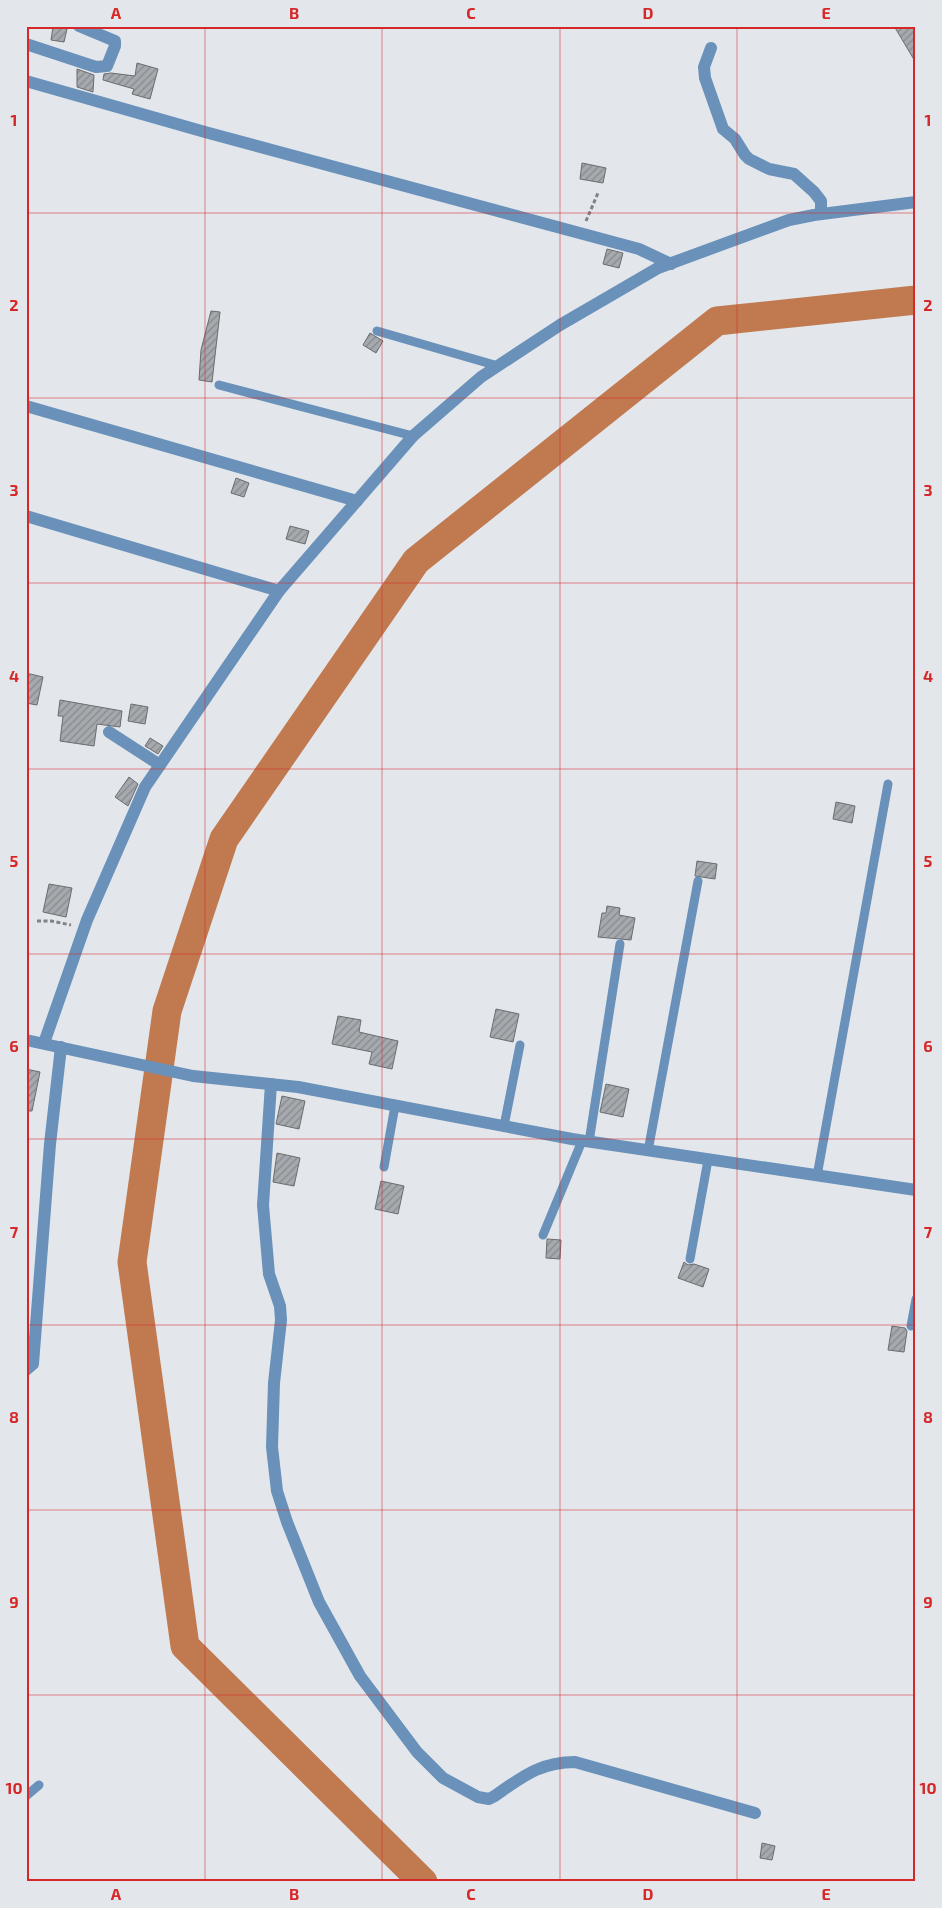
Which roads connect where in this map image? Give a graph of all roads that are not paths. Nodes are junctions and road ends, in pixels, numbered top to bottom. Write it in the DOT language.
graph roads {
  1 [pos="79,26"];
  2 [pos="26,44"];
  3 [pos="711,48"];
  4 [pos="26,81"];
  5 [pos="916,202"];
  6 [pos="821,214"];
  7 [pos="670,264"];
  8 [pos="377,331"];
  9 [pos="498,366"];
  10 [pos="219,385"];
  11 [pos="26,406"];
  12 [pos="413,436"];
  13 [pos="357,501"];
  14 [pos="26,516"];
  15 [pos="279,591"];
  16 [pos="109,732"];
  17 [pos="160,765"];
  18 [pos="888,784"];
  19 [pos="698,881"];
  20 [pos="620,944"];
  21 [pos="26,1040"];
  22 [pos="44,1043"];
  23 [pos="520,1045"];
  24 [pos="61,1047"];
  25 [pos="271,1084"];
  26 [pos="395,1106"];
  27 [pos="504,1126"];
  28 [pos="585,1141"];
  29 [pos="648,1151"];
  30 [pos="708,1160"];
  31 [pos="384,1167"];
  32 [pos="817,1176"];
  33 [pos="916,1190"];
  34 [pos="543,1236"];
  35 [pos="690,1259"];
  36 [pos="916,1299"];
  37 [pos="911,1326"];
  38 [pos="26,1370"];
  39 [pos="39,1785"];
  40 [pos="26,1796"];
  41 [pos="755,1813"];
  1 -- 2 [label="street"];
  3 -- 6 [label="street"];
  4 -- 7 [label="street"];
  5 -- 6 [label="street"];
  6 -- 7 [label="street"];
  7 -- 9 [label="street"];
  8 -- 9 [label="lane"];
  9 -- 12 [label="street"];
  10 -- 12 [label="lane"];
  11 -- 13 [label="street"];
  12 -- 13 [label="street"];
  13 -- 15 [label="street"];
  14 -- 15 [label="street"];
  15 -- 17 [label="street"];
  16 -- 17 [label="street"];
  17 -- 22 [label="street"];
  18 -- 32 [label="lane"];
  19 -- 29 [label="lane"];
  20 -- 28 [label="lane"];
  21 -- 22 [label="street"];
  22 -- 24 [label="street"];
  23 -- 27 [label="lane"];
  24 -- 25 [label="street"];
  24 -- 38 [label="street"];
  25 -- 26 [label="street"];
  25 -- 41 [label="street"];
  26 -- 27 [label="street"];
  26 -- 31 [label="lane"];
  27 -- 28 [label="street"];
  28 -- 29 [label="street"];
  28 -- 34 [label="lane"];
  29 -- 30 [label="street"];
  30 -- 32 [label="street"];
  30 -- 35 [label="lane"];
  32 -- 33 [label="street"];
  36 -- 37 [label="lane"];
  39 -- 40 [label="lane"];
}
